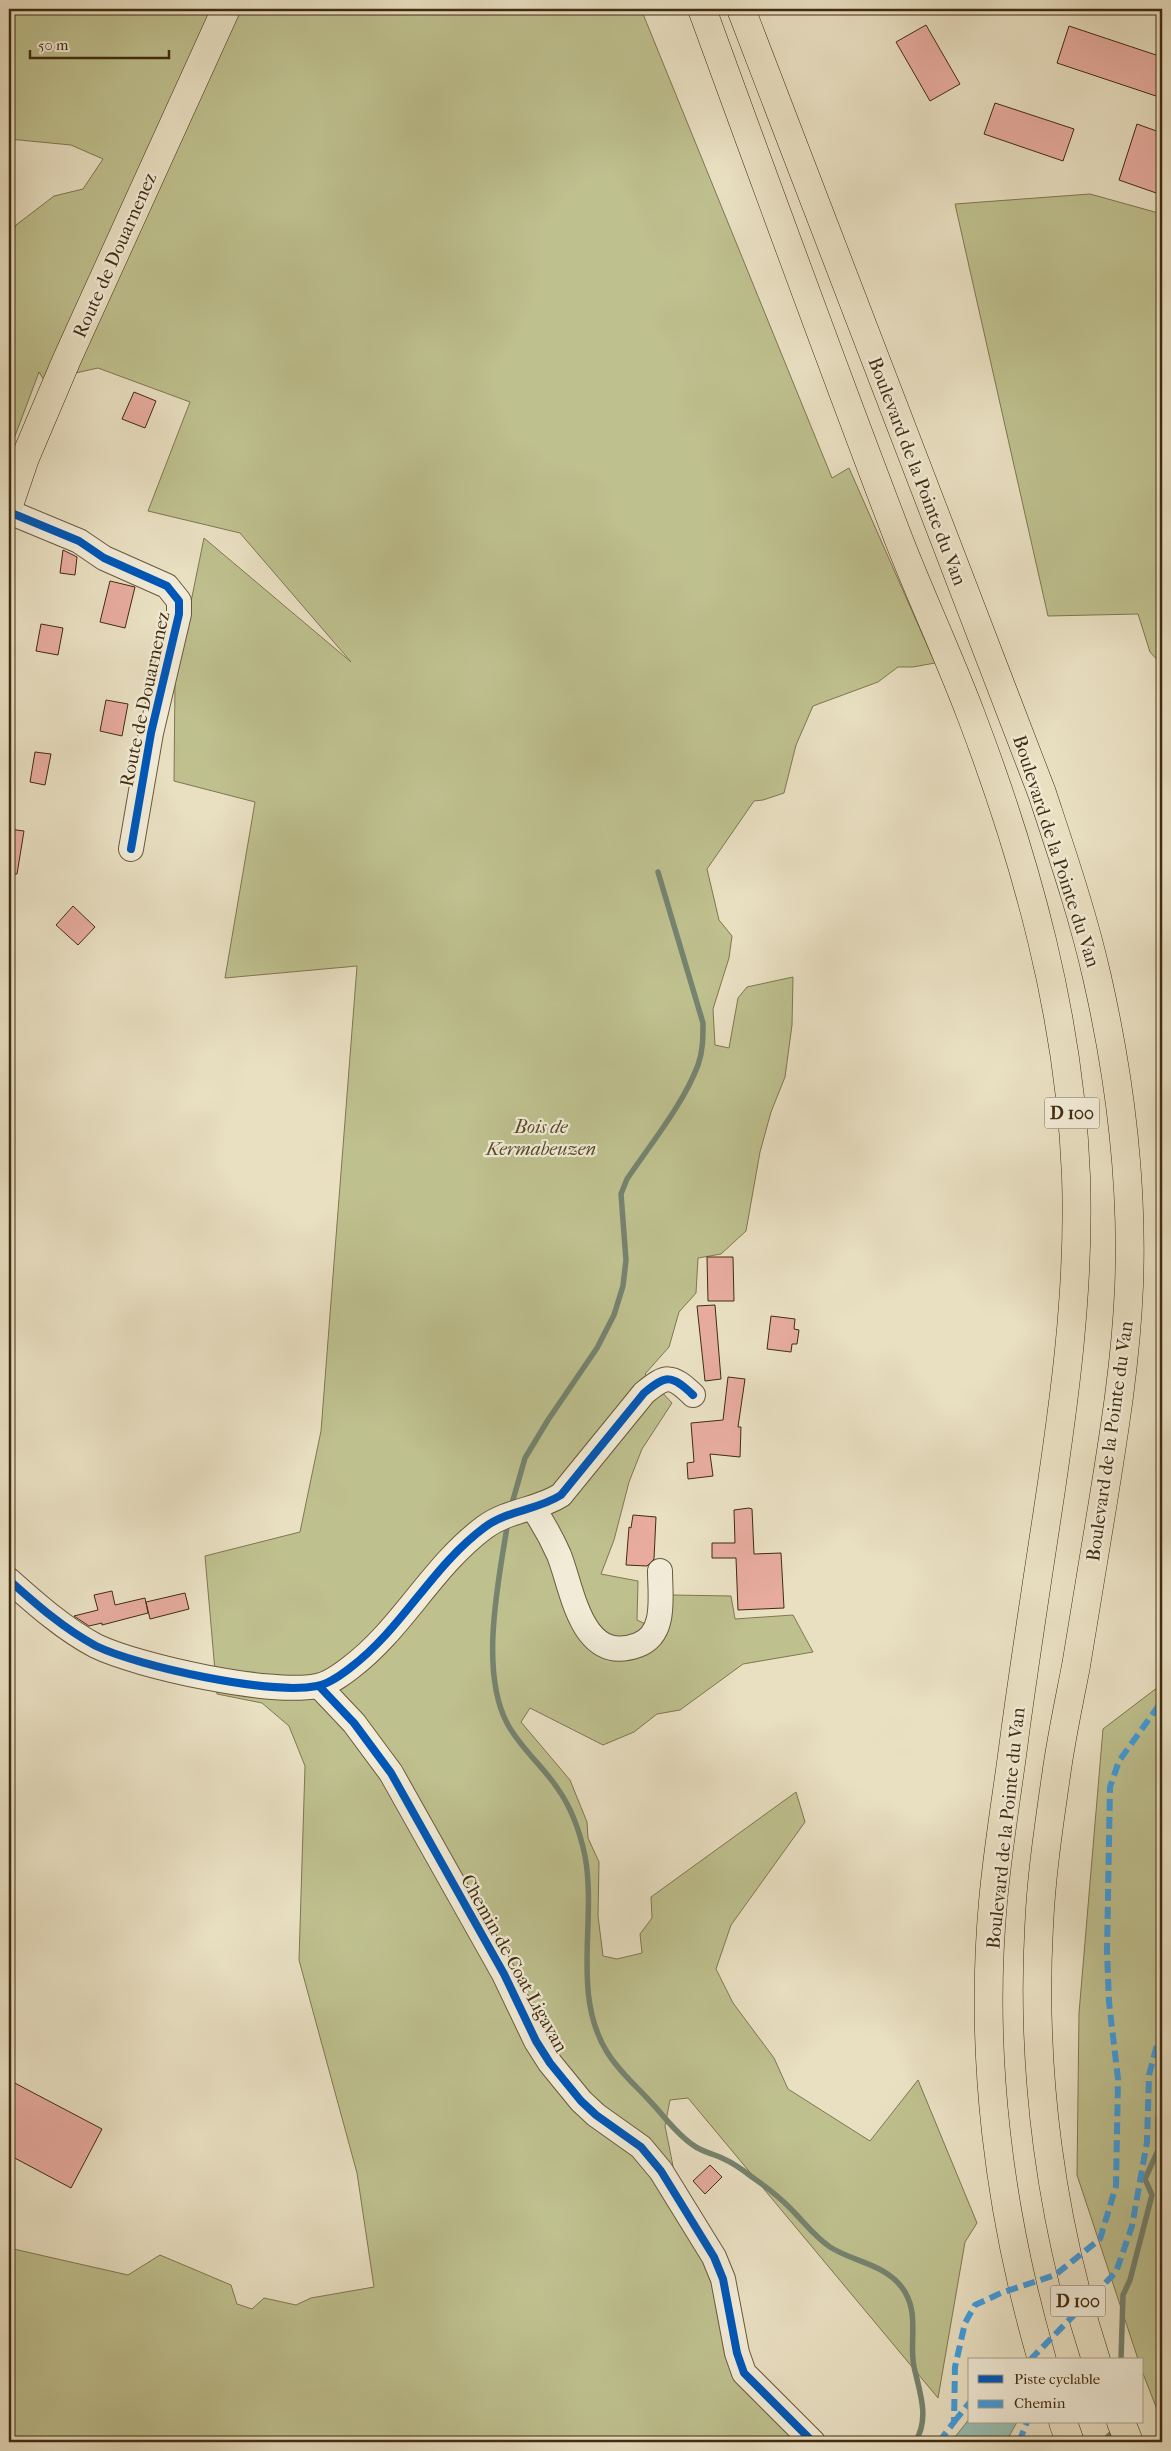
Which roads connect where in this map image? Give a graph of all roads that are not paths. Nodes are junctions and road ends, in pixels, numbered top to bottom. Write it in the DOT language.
graph roads {
  1 [pos="226,9"];
  2 [pos="702,9"];
  3 [pos="741,9"];
  4 [pos="9,505"];
  5 [pos="9,512"];
  6 [pos="131,848"];
  7 [pos="693,1395"];
  8 [pos="517,1513"];
  9 [pos="660,1571"];
  10 [pos="9,1580"];
  11 [pos="319,1686"];
  12 [pos="1041,2358"];
  13 [pos="1095,2358"];
  14 [pos="1064,2424"];
  15 [pos="1122,2424"];
  16 [pos="813,2442"];
  17 [pos="1070,2442"];
  18 [pos="1129,2442"];
  1 -- 4 [label="main road, Route de Douarnenez"];
  2 -- 12 [label="main road, Boulevard de la Pointe du Van / D 100"];
  3 -- 13 [label="main road, Boulevard de la Pointe du Van / D 100"];
  5 -- 6 [label="street, Route de Douarnenez"];
  7 -- 8 [label="street"];
  8 -- 9 [label="street"];
  8 -- 11 [label="street"];
  10 -- 11 [label="street"];
  11 -- 16 [label="street, Chemin de Coat Ligavan"];
  14 -- 17 [label="main road"];
  15 -- 18 [label="main road"];
}
